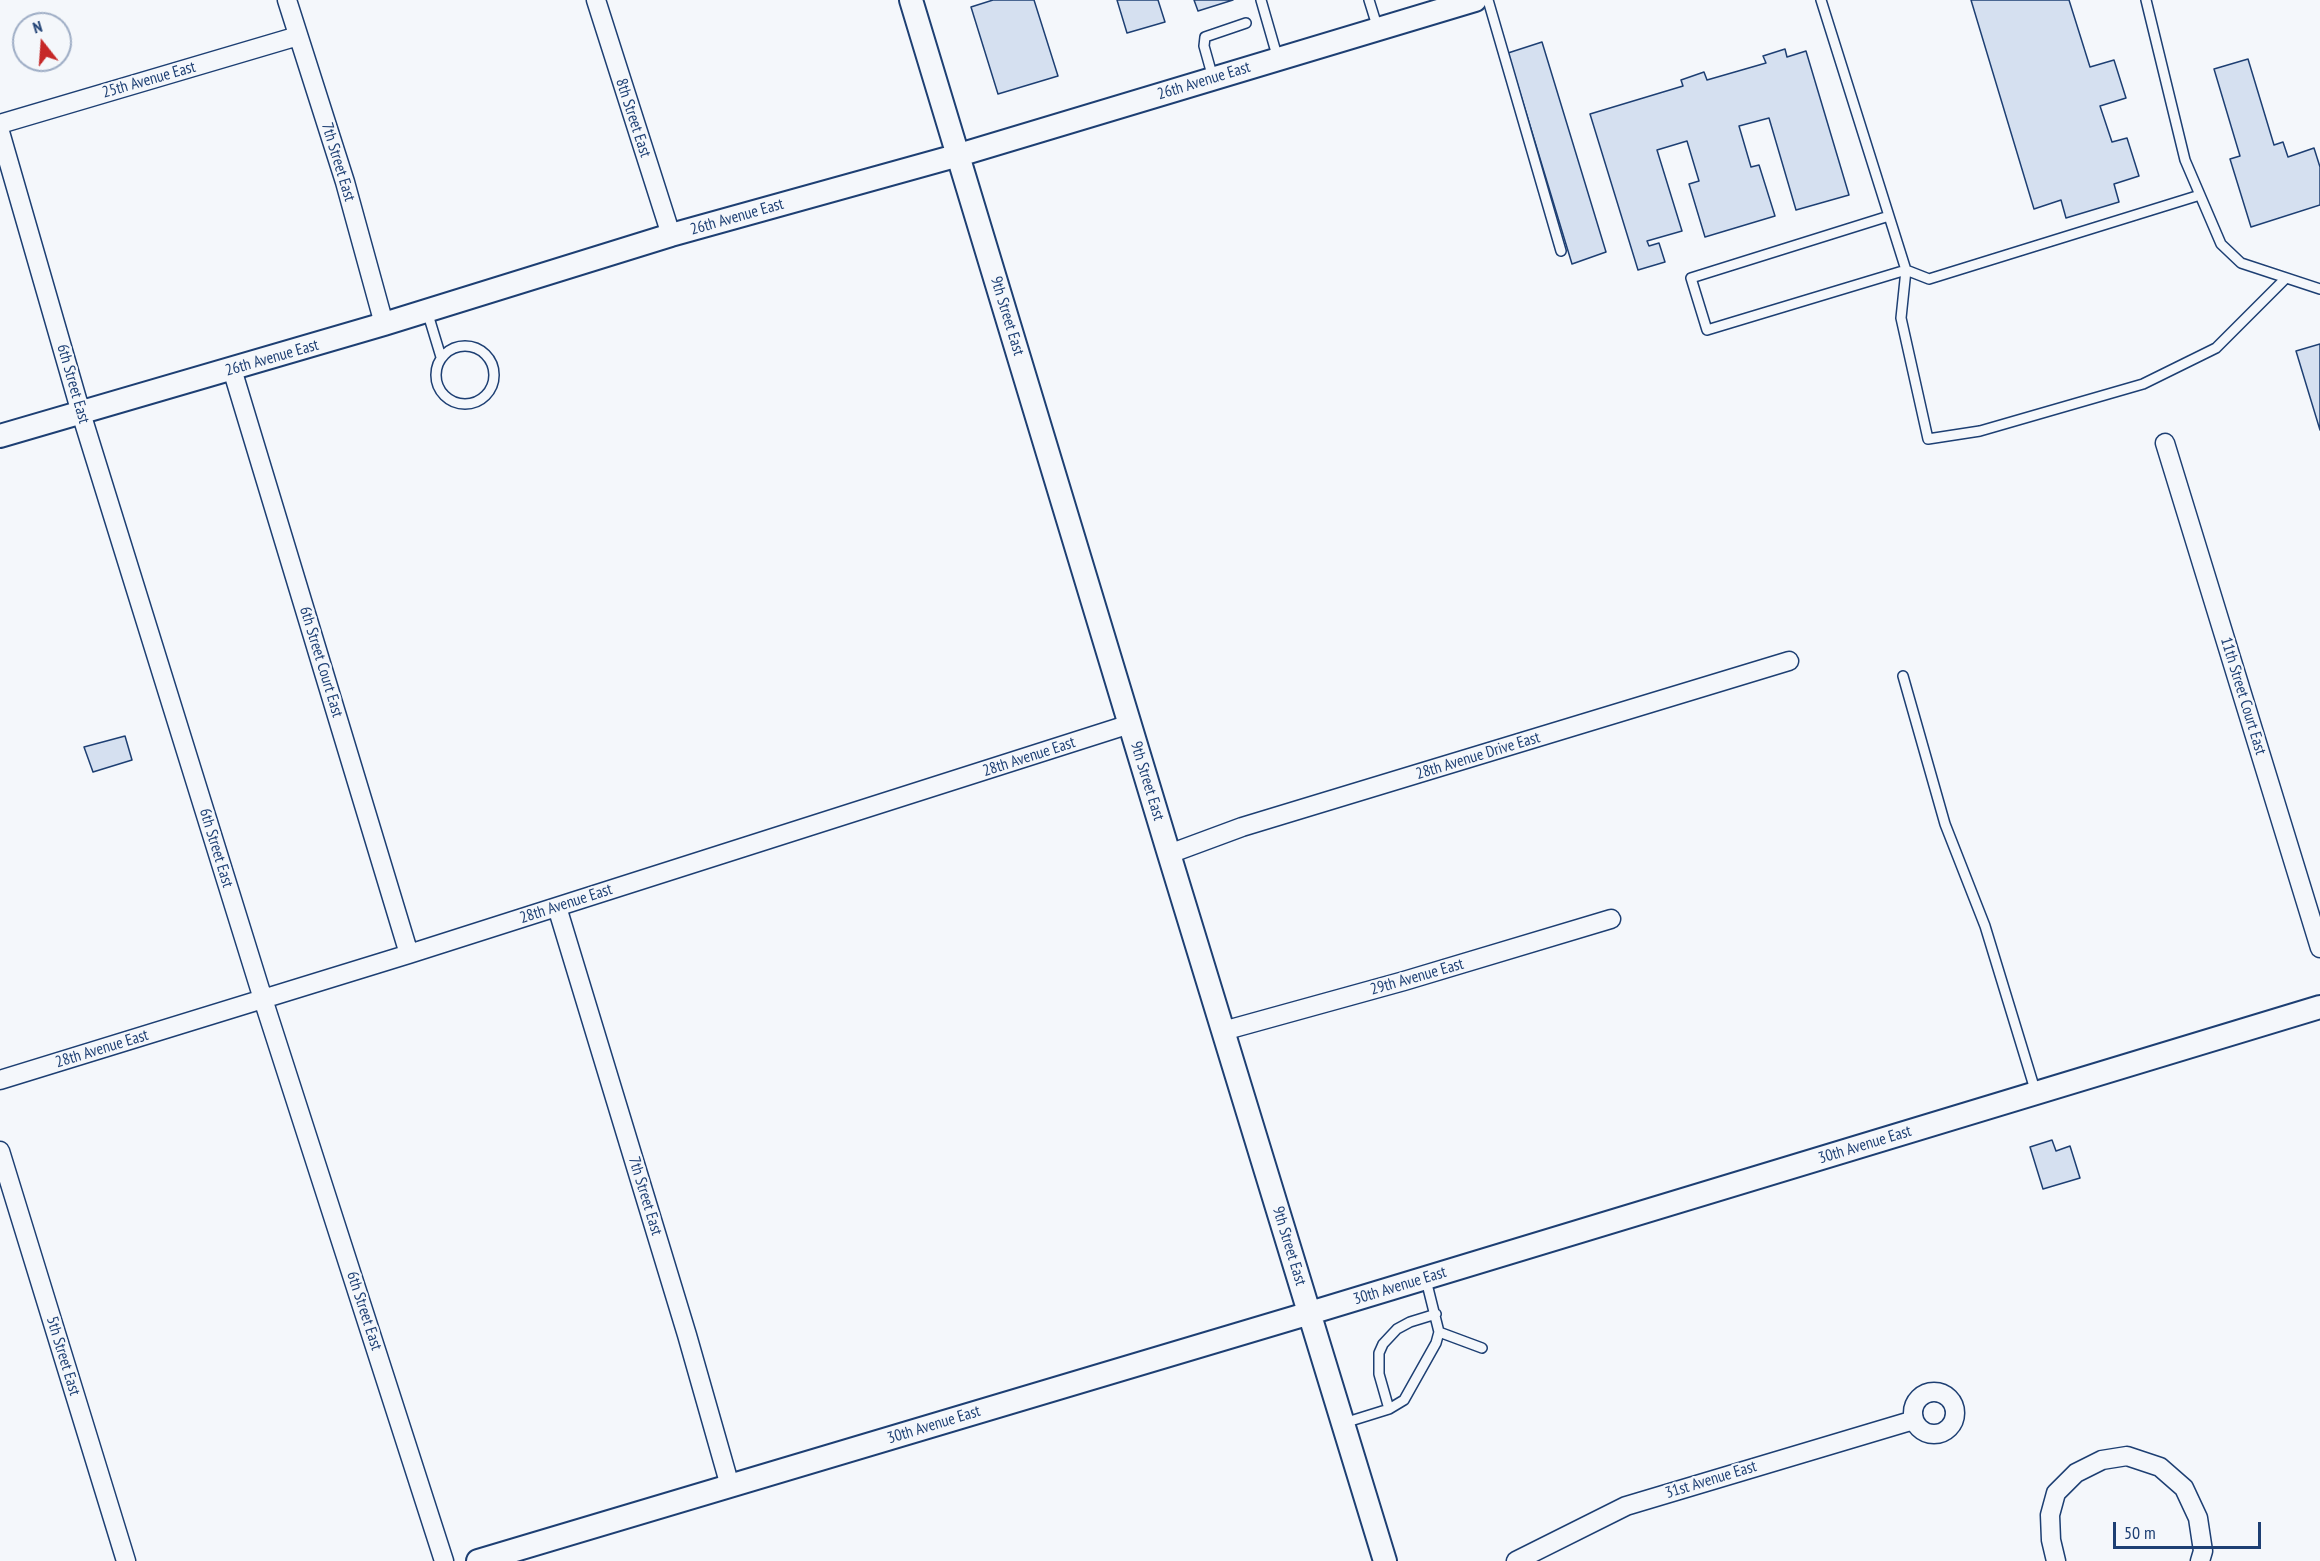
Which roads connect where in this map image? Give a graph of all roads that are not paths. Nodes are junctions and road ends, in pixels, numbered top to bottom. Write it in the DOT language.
graph roads {
  1 [pos="287,0"];
  2 [pos="596,0"];
  3 [pos="911,0"];
  4 [pos="1261,0"];
  5 [pos="1369,0"];
  6 [pos="1475,0"];
  7 [pos="1488,0"];
  8 [pos="1821,0"];
  9 [pos="2146,0"];
  10 [pos="1431,6"];
  11 [pos="1246,23"];
  12 [pos="1378,29"];
  13 [pos="298,36"];
  14 [pos="1278,59"];
  15 [pos="1213,78"];
  16 [pos="0,124"];
  17 [pos="0,132"];
  18 [pos="959,155"];
  19 [pos="2200,195"];
  20 [pos="1889,216"];
  21 [pos="671,235"];
  22 [pos="1561,251"];
  23 [pos="1906,270"];
  24 [pos="2286,278"];
  25 [pos="2320,289"];
  26 [pos="427,311"];
  27 [pos="384,324"];
  28 [pos="441,357"];
  29 [pos="232,369"];
  30 [pos="81,413"];
  31 [pos="0,436"];
  32 [pos="2165,443"];
  33 [pos="1789,661"];
  34 [pos="1903,676"];
  35 [pos="1130,724"];
  36 [pos="1169,854"];
  37 [pos="557,907"];
  38 [pos="1611,919"];
  39 [pos="2320,948"];
  40 [pos="409,954"];
  41 [pos="263,999"];
  42 [pos="2320,1007"];
  43 [pos="1223,1031"];
  44 [pos="0,1080"];
  45 [pos="2036,1093"];
  46 [pos="0,1151"];
  47 [pos="1426,1278"];
  48 [pos="1311,1313"];
  49 [pos="1436,1314"];
  50 [pos="1439,1332"];
  51 [pos="1482,1348"];
  52 [pos="1389,1409"];
  53 [pos="1914,1420"];
  54 [pos="1344,1423"];
  55 [pos="730,1486"];
  56 [pos="126,1561"];
  57 [pos="444,1561"];
  58 [pos="478,1561"];
  59 [pos="1385,1561"];
  60 [pos="1516,1561"];
  61 [pos="2056,1561"];
  62 [pos="2200,1561"];
  1 -- 13 [label="street, 7th Street East"];
  2 -- 21 [label="street, 8th Street East"];
  3 -- 18 [label="street, 9th Street East"];
  4 -- 14 [label="lane"];
  5 -- 12 [label="lane"];
  6 -- 10 [label="street, 26th Avenue East"];
  7 -- 22 [label="lane"];
  8 -- 20 [label="lane"];
  9 -- 19 [label="lane"];
  10 -- 12 [label="street, 26th Avenue East"];
  11 -- 15 [label="lane"];
  12 -- 14 [label="street, 26th Avenue East"];
  13 -- 16 [label="street, 25th Avenue East"];
  13 -- 27 [label="street, 7th Street East"];
  14 -- 15 [label="street, 26th Avenue East"];
  15 -- 18 [label="street, 26th Avenue East"];
  17 -- 30 [label="street, 6th Street East"];
  18 -- 21 [label="street, 26th Avenue East"];
  18 -- 35 [label="street, 9th Street East"];
  19 -- 23 [label="lane"];
  19 -- 24 [label="lane"];
  20 -- 23 [label="lane"];
  20 -- 23 [label="lane"];
  21 -- 26 [label="street, 26th Avenue East"];
  23 -- 24 [label="lane"];
  24 -- 25 [label="lane"];
  26 -- 27 [label="street, 26th Avenue East"];
  26 -- 28 [label="lane"];
  27 -- 29 [label="street, 26th Avenue East"];
  28 -- 28 [label="lane"];
  29 -- 30 [label="street, 26th Avenue East"];
  29 -- 40 [label="street, 6th Street Court East"];
  30 -- 31 [label="street, 26th Avenue East"];
  30 -- 41 [label="street, 6th Street East"];
  32 -- 39 [label="street, 11th Street Court East"];
  33 -- 36 [label="street, 28th Avenue Drive East"];
  34 -- 45 [label="lane"];
  35 -- 36 [label="street, 9th Street East"];
  35 -- 37 [label="street, 28th Avenue East"];
  36 -- 43 [label="street, 9th Street East"];
  37 -- 40 [label="street, 28th Avenue East"];
  37 -- 55 [label="street, 7th Street East"];
  38 -- 43 [label="street, 29th Avenue East"];
  40 -- 41 [label="street, 28th Avenue East"];
  41 -- 44 [label="street, 28th Avenue East"];
  41 -- 57 [label="street, 6th Street East"];
  42 -- 45 [label="street, 30th Avenue East"];
  43 -- 48 [label="street, 9th Street East"];
  45 -- 47 [label="street, 30th Avenue East"];
  46 -- 56 [label="street, 5th Street East"];
  47 -- 48 [label="street, 30th Avenue East"];
  47 -- 49 [label="lane"];
  48 -- 54 [label="street, 9th Street East"];
  48 -- 55 [label="street, 30th Avenue East"];
  49 -- 50 [label="lane"];
  49 -- 52 [label="lane"];
  50 -- 51 [label="lane"];
  50 -- 52 [label="lane"];
  52 -- 54 [label="lane"];
  53 -- 60 [label="street, 31st Avenue East"];
  54 -- 59 [label="street, 9th Street East"];
  55 -- 58 [label="street, 30th Avenue East"];
  61 -- 62 [label="street"];
}
